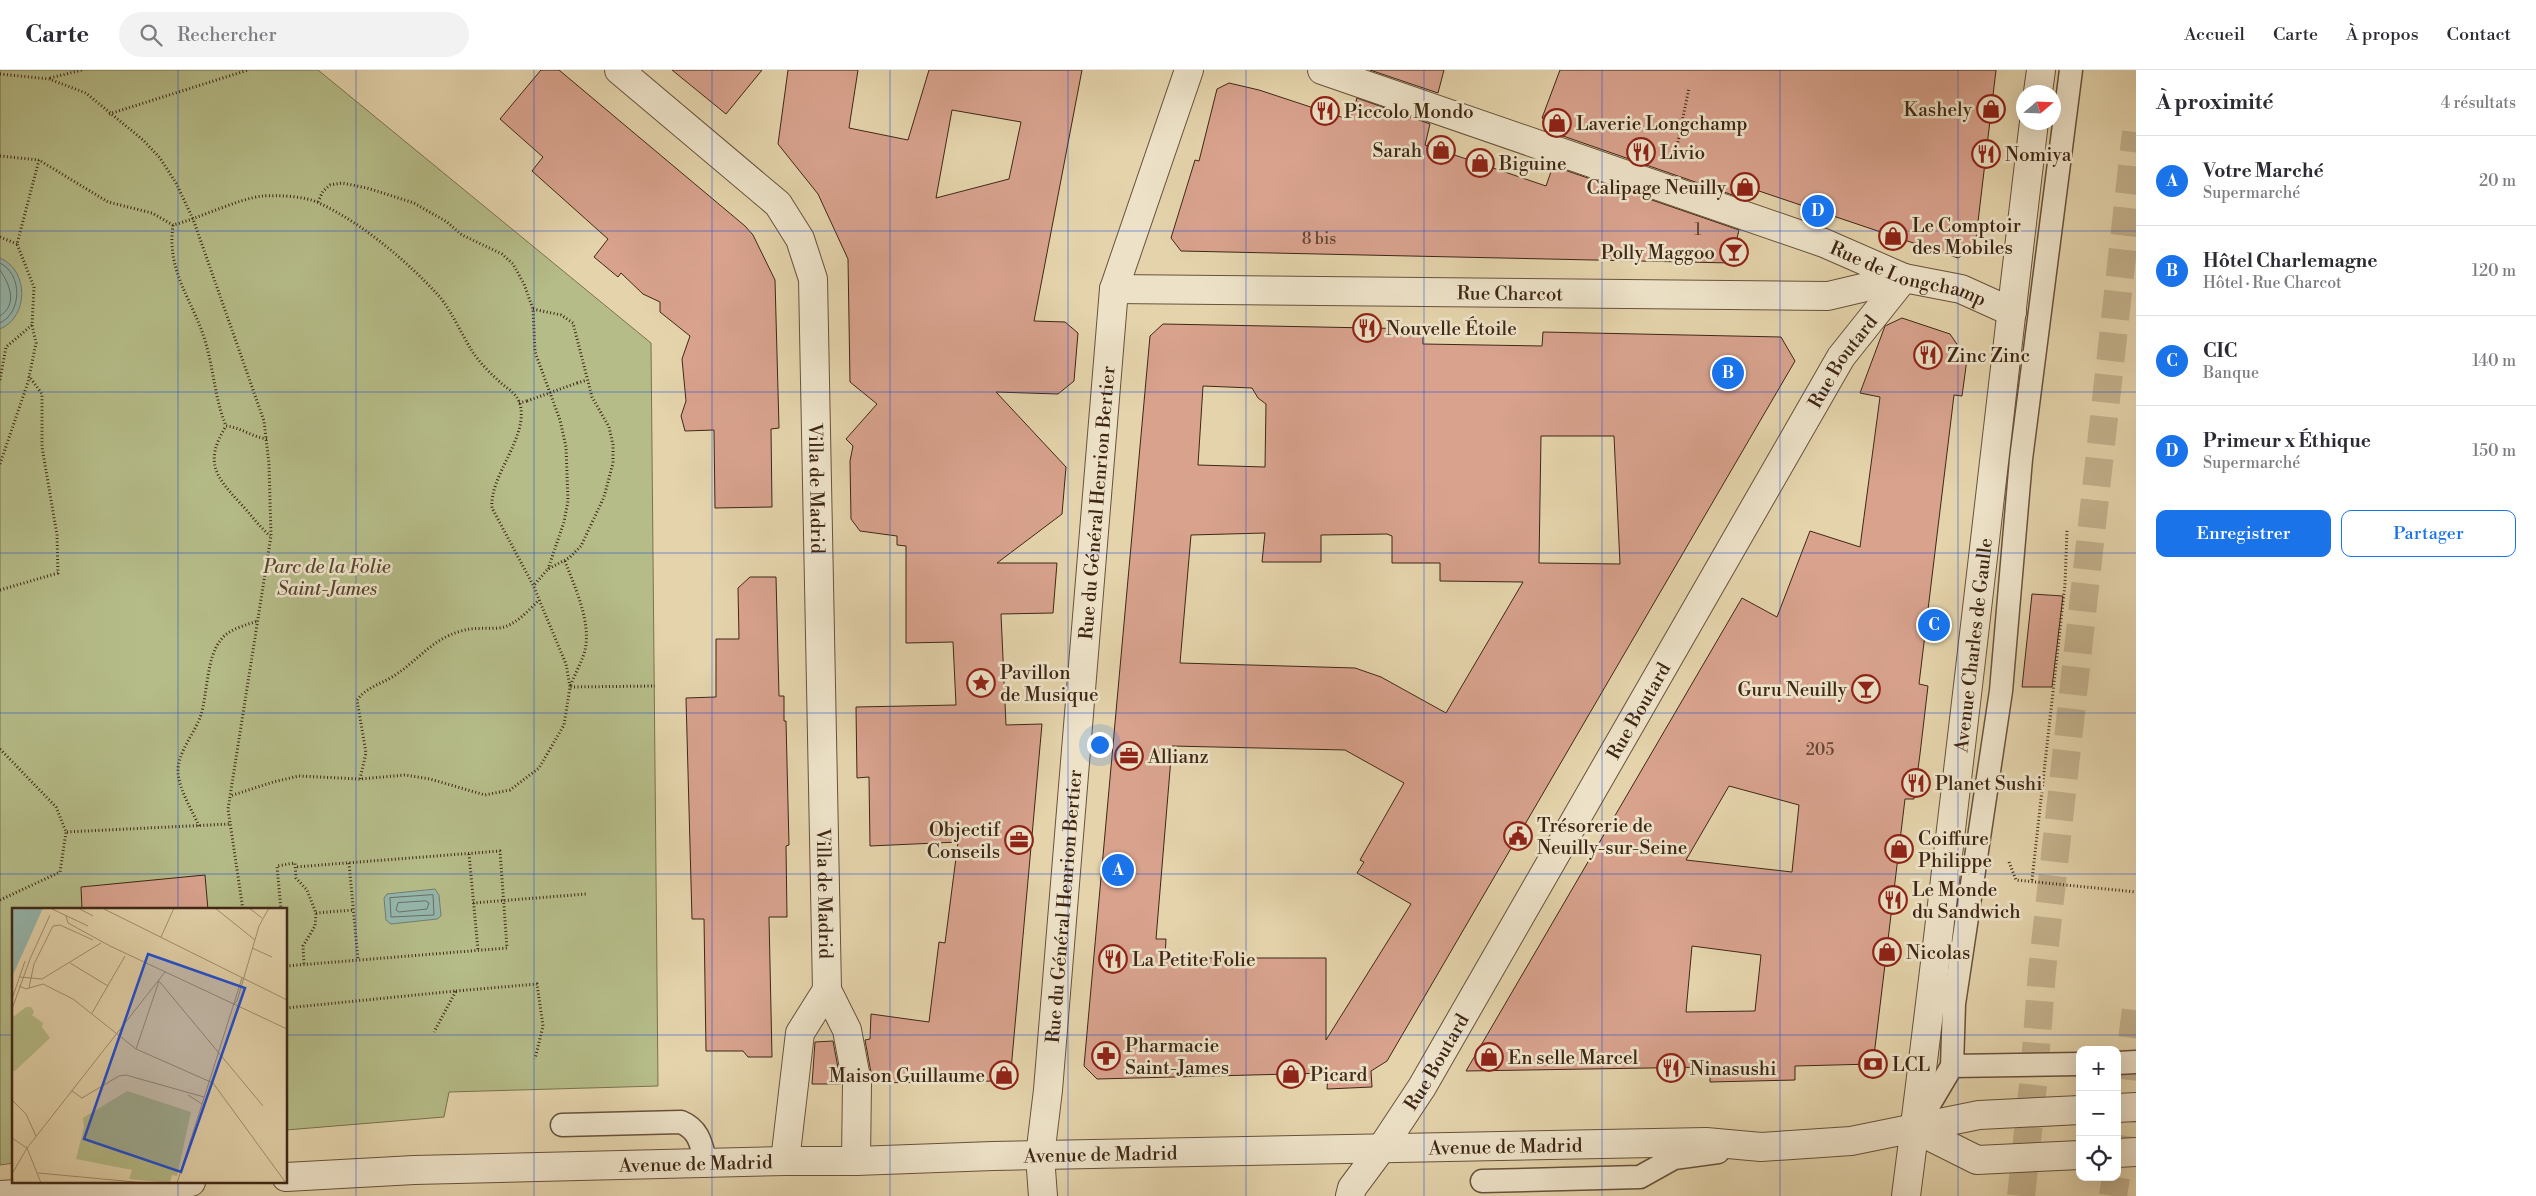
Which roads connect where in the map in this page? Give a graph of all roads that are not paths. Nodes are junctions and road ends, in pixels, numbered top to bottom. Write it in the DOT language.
graph roads {
  1 [pos="619,70"];
  2 [pos="1190,70"];
  3 [pos="1322,70"];
  4 [pos="2041,70"];
  5 [pos="2071,70"];
  6 [pos="2039,85"];
  7 [pos="2033,130"];
  8 [pos="1904,278"];
  9 [pos="1114,289"];
  10 [pos="2012,312"];
  11 [pos="827,990"];
  12 [pos="2121,1062"];
  13 [pos="2136,1062"];
  14 [pos="2076,1064"];
  15 [pos="1952,1066"];
  16 [pos="2121,1108"];
  17 [pos="2136,1108"];
  18 [pos="2076,1110"];
  19 [pos="562,1125"];
  20 [pos="1914,1129"];
  21 [pos="1761,1147"];
  22 [pos="1382,1149"];
  23 [pos="2136,1152"];
  24 [pos="2121,1153"];
  25 [pos="2076,1155"];
  26 [pos="1040,1156"];
  27 [pos="785,1160"];
  28 [pos="856,1161"];
  29 [pos="706,1163"];
  30 [pos="288,1177"];
  31 [pos="1482,1181"];
  32 [pos="162,1184"];
  33 [pos="0,1195"];
  34 [pos="1043,1196"];
  35 [pos="1350,1196"];
  36 [pos="1906,1196"];
  1 -- 11 [label="street, Villa de Madrid"];
  2 -- 9 [label="street, Rue du Général Henrion Bertier"];
  3 -- 8 [label="street, Rue de Longchamp"];
  4 -- 6 [label="street"];
  5 -- 15 [label="lane"];
  7 -- 10 [label="street, Avenue Charles de Gaulle"];
  8 -- 9 [label="street, Rue Charcot"];
  8 -- 10 [label="street, Rue de Longchamp"];
  8 -- 22 [label="street, Rue Boutard"];
  9 -- 26 [label="street, Rue du Général Henrion Bertier"];
  10 -- 20 [label="street, Avenue Charles de Gaulle"];
  11 -- 27 [label="street"];
  11 -- 28 [label="street, Villa de Madrid"];
  12 -- 13 [label="lane"];
  14 -- 15 [label="lane"];
  15 -- 20 [label="lane"];
  16 -- 17 [label="street"];
  18 -- 20 [label="street, Avenue de Madrid"];
  19 -- 29 [label="lane"];
  20 -- 21 [label="street, Avenue de Madrid"];
  20 -- 25 [label="street"];
  20 -- 36 [label="street, Avenue Charles de Gaulle"];
  21 -- 22 [label="street, Avenue de Madrid"];
  21 -- 31 [label="lane"];
  22 -- 26 [label="street, Avenue de Madrid"];
  22 -- 35 [label="street, Rue Boutard"];
  23 -- 24 [label="street"];
  26 -- 28 [label="street, Avenue de Madrid"];
  26 -- 34 [label="street, Rue du Général Henrion Bertier"];
  27 -- 28 [label="street, Avenue de Madrid"];
  27 -- 29 [label="street, Avenue de Madrid"];
  29 -- 30 [label="street, Avenue de Madrid"];
  32 -- 33 [label="street"];
}
